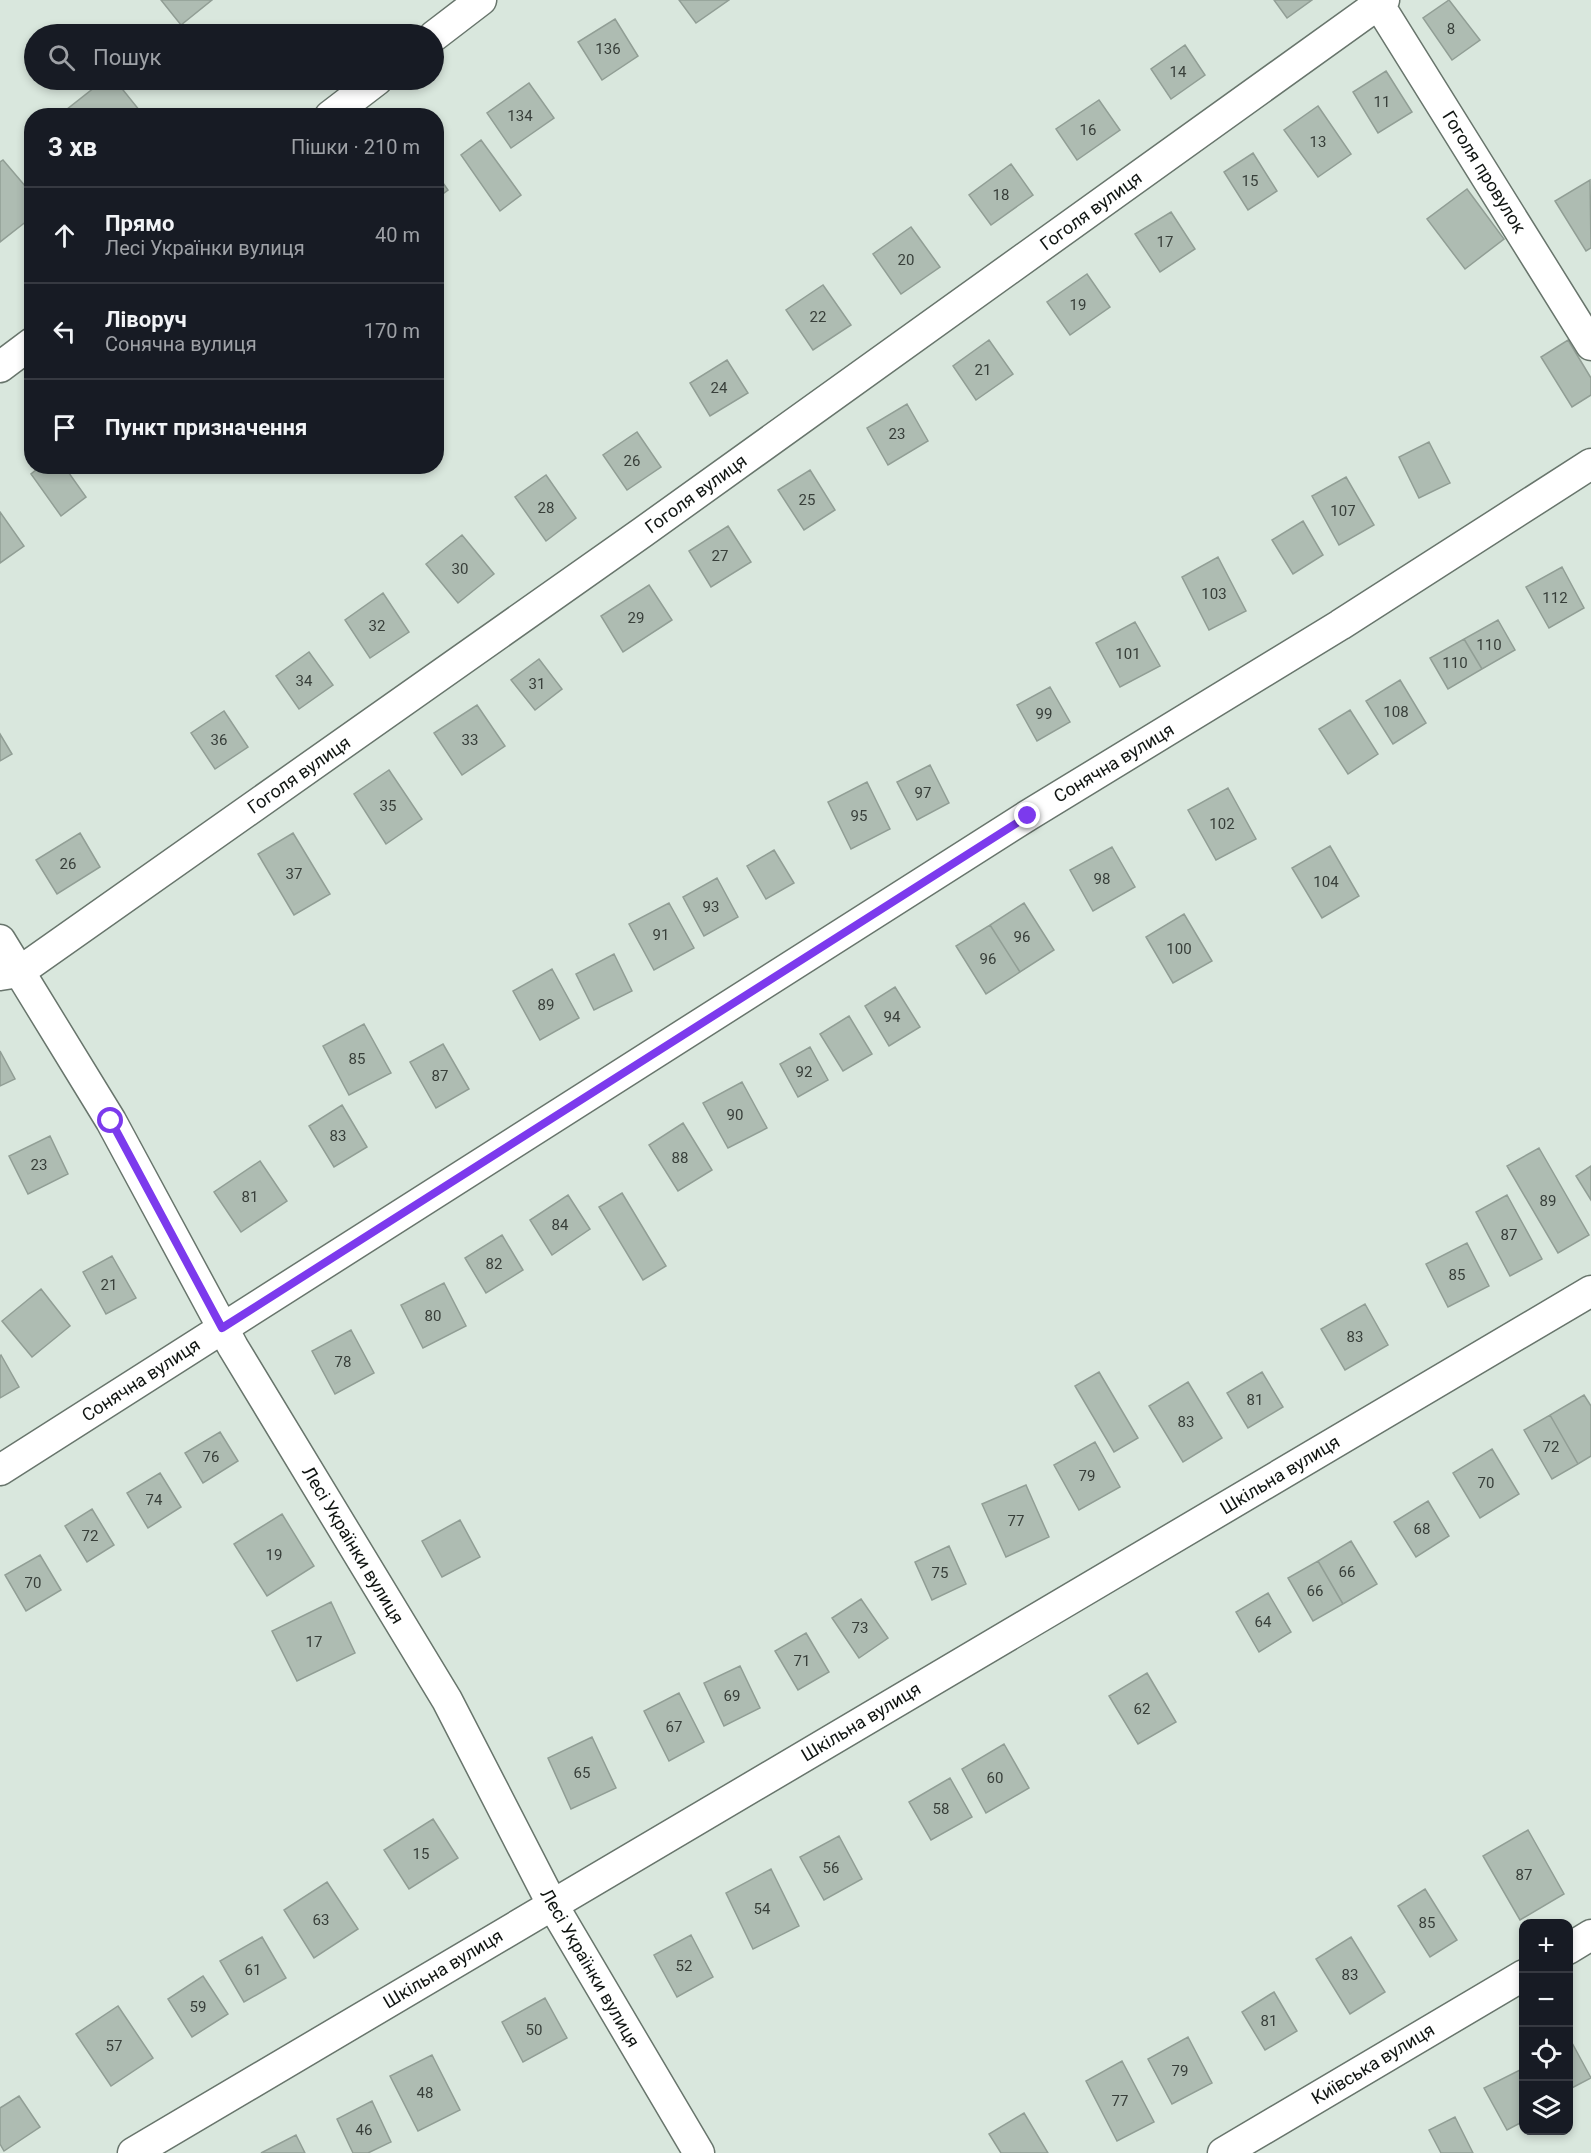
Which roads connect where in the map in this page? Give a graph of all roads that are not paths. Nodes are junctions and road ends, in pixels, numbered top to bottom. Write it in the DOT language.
graph roads {
  1 [pos="481,0"];
  2 [pos="1380,1"];
  3 [pos="444,28"];
  4 [pos="364,90"];
  5 [pos="340,108"];
  6 [pos="1591,345"];
  7 [pos="24,349"];
  8 [pos="0,367"];
  9 [pos="1591,464"];
  10 [pos="0,940"];
  11 [pos="10,974"];
  12 [pos="1591,1292"];
  13 [pos="222,1328"];
  14 [pos="0,1470"];
  15 [pos="552,1904"];
  16 [pos="1591,1935"];
  17 [pos="1573,1946"];
  18 [pos="1519,1978"];
  19 [pos="133,2153"];
  20 [pos="699,2153"];
  21 [pos="1223,2153"];
  1 -- 3 [label="street"];
  2 -- 6 [label="street, Гоголя провулок"];
  2 -- 11 [label="street, Гоголя вулиця"];
  4 -- 5 [label="street"];
  7 -- 8 [label="street"];
  9 -- 13 [label="street, Сонячна вулиця"];
  10 -- 11 [label="street, Лесі Українки вулиця"];
  11 -- 13 [label="street, Лесі Українки вулиця"];
  12 -- 15 [label="street, Шкільна вулиця"];
  13 -- 14 [label="street, Сонячна вулиця"];
  13 -- 15 [label="street, Лесі Українки вулиця"];
  15 -- 19 [label="street, Шкільна вулиця"];
  15 -- 20 [label="street, Лесі Українки вулиця"];
  16 -- 17 [label="street"];
  18 -- 21 [label="street, Київська вулиця"];
}
